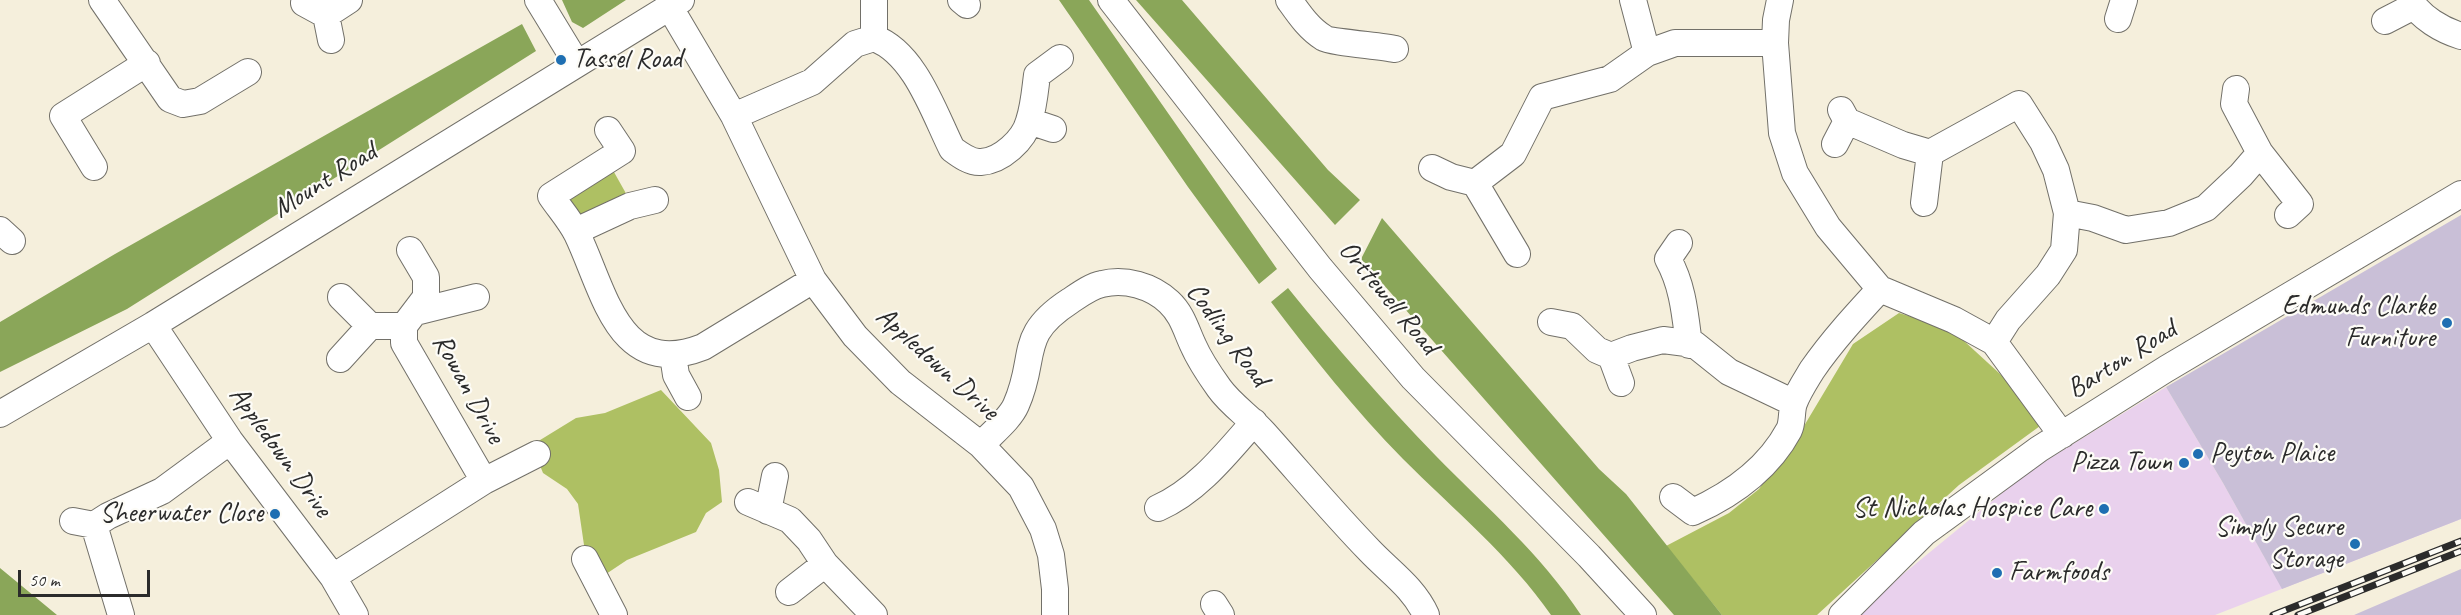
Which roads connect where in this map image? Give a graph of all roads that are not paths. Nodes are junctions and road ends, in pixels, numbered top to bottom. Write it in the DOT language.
graph roads {
  1 [pos="102,0"];
  2 [pos="349,0"];
  3 [pos="538,0"];
  4 [pos="874,0"];
  5 [pos="1111,0"];
  6 [pos="1289,0"];
  7 [pos="1633,0"];
  8 [pos="1780,0"];
  9 [pos="304,3"];
  10 [pos="675,3"];
  11 [pos="2412,3"];
  12 [pos="2385,21"];
  13 [pos="2461,36"];
  14 [pos="874,38"];
  15 [pos="1379,39"];
  16 [pos="1775,43"];
  17 [pos="1647,53"];
  18 [pos="1060,58"];
  19 [pos="147,63"];
  20 [pos="577,64"];
  21 [pos="248,72"];
  22 [pos="2236,89"];
  23 [pos="734,116"];
  24 [pos="608,130"];
  25 [pos="1835,144"];
  26 [pos="1930,153"];
  27 [pos="2260,153"];
  28 [pos="94,167"];
  29 [pos="1432,168"];
  30 [pos="1475,183"];
  31 [pos="2461,194"];
  32 [pos="655,200"];
  33 [pos="1924,203"];
  34 [pos="2067,213"];
  35 [pos="2288,215"];
  36 [pos="576,231"];
  37 [pos="1679,243"];
  38 [pos="410,250"];
  39 [pos="1517,254"];
  40 [pos="813,280"];
  41 [pos="1880,289"];
  42 [pos="341,297"];
  43 [pos="476,297"];
  44 [pos="410,319"];
  45 [pos="1551,322"];
  46 [pos="153,325"];
  47 [pos="370,326"];
  48 [pos="1994,342"];
  49 [pos="1689,345"];
  50 [pos="673,355"];
  51 [pos="1611,356"];
  52 [pos="340,359"];
  53 [pos="1621,383"];
  54 [pos="688,398"];
  55 [pos="1794,404"];
  56 [pos="0,414"];
  57 [pos="1254,422"];
  58 [pos="2062,435"];
  59 [pos="230,441"];
  60 [pos="981,445"];
  61 [pos="537,454"];
  62 [pos="775,476"];
  63 [pos="484,481"];
  64 [pos="1673,497"];
  65 [pos="1158,508"];
  66 [pos="585,559"];
  67 [pos="825,564"];
  68 [pos="333,577"];
  69 [pos="789,592"];
  70 [pos="348,612"];
  71 [pos="608,613"];
  72 [pos="121,615"];
  73 [pos="874,615"];
  74 [pos="1055,615"];
  75 [pos="1426,615"];
  76 [pos="1643,615"];
  77 [pos="1842,615"];
  1 -- 19 [label="street"];
  2 -- 9 [label="street"];
  3 -- 20 [label="street"];
  4 -- 14 [label="street"];
  5 -- 76 [label="street, Orttewell Road"];
  6 -- 15 [label="street"];
  7 -- 17 [label="street"];
  8 -- 16 [label="street"];
  10 -- 20 [label="street, Mount Road"];
  10 -- 23 [label="street, Appledown Drive"];
  11 -- 12 [label="street"];
  11 -- 13 [label="street"];
  14 -- 18 [label="street"];
  14 -- 23 [label="street"];
  16 -- 17 [label="street"];
  16 -- 41 [label="street"];
  17 -- 30 [label="street"];
  19 -- 21 [label="street"];
  19 -- 28 [label="street"];
  20 -- 46 [label="street, Mount Road"];
  22 -- 27 [label="street"];
  23 -- 40 [label="street, Appledown Drive"];
  24 -- 36 [label="street"];
  25 -- 26 [label="street"];
  26 -- 33 [label="street"];
  26 -- 34 [label="street"];
  27 -- 34 [label="street"];
  27 -- 35 [label="street"];
  29 -- 30 [label="street"];
  30 -- 39 [label="street"];
  31 -- 58 [label="street, Barton Road"];
  32 -- 36 [label="street"];
  34 -- 48 [label="street"];
  36 -- 50 [label="street"];
  37 -- 49 [label="street"];
  38 -- 44 [label="street, Rowan Drive"];
  40 -- 50 [label="street"];
  40 -- 60 [label="street, Appledown Drive"];
  41 -- 48 [label="street"];
  41 -- 55 [label="street"];
  42 -- 47 [label="street"];
  43 -- 44 [label="street, Rowan Drive"];
  44 -- 47 [label="street, Rowan Drive"];
  44 -- 63 [label="street, Rowan Drive"];
  45 -- 51 [label="street"];
  46 -- 56 [label="street, Mount Road"];
  46 -- 59 [label="street, Appledown Drive"];
  47 -- 52 [label="street"];
  48 -- 58 [label="street"];
  49 -- 51 [label="street"];
  49 -- 55 [label="street"];
  50 -- 54 [label="street"];
  51 -- 53 [label="street"];
  55 -- 64 [label="street"];
  57 -- 60 [label="street, Codling Road"];
  57 -- 65 [label="street"];
  57 -- 75 [label="street, Codling Road"];
  58 -- 77 [label="street, Barton Road"];
  59 -- 68 [label="street, Appledown Drive"];
  59 -- 72 [label="street"];
  60 -- 74 [label="street, Appledown Drive"];
  61 -- 63 [label="street, Rowan Drive"];
  62 -- 67 [label="street"];
  63 -- 68 [label="street, Rowan Drive"];
  66 -- 71 [label="street"];
  67 -- 69 [label="street"];
  67 -- 73 [label="street"];
  68 -- 70 [label="street, Appledown Drive"];
}
